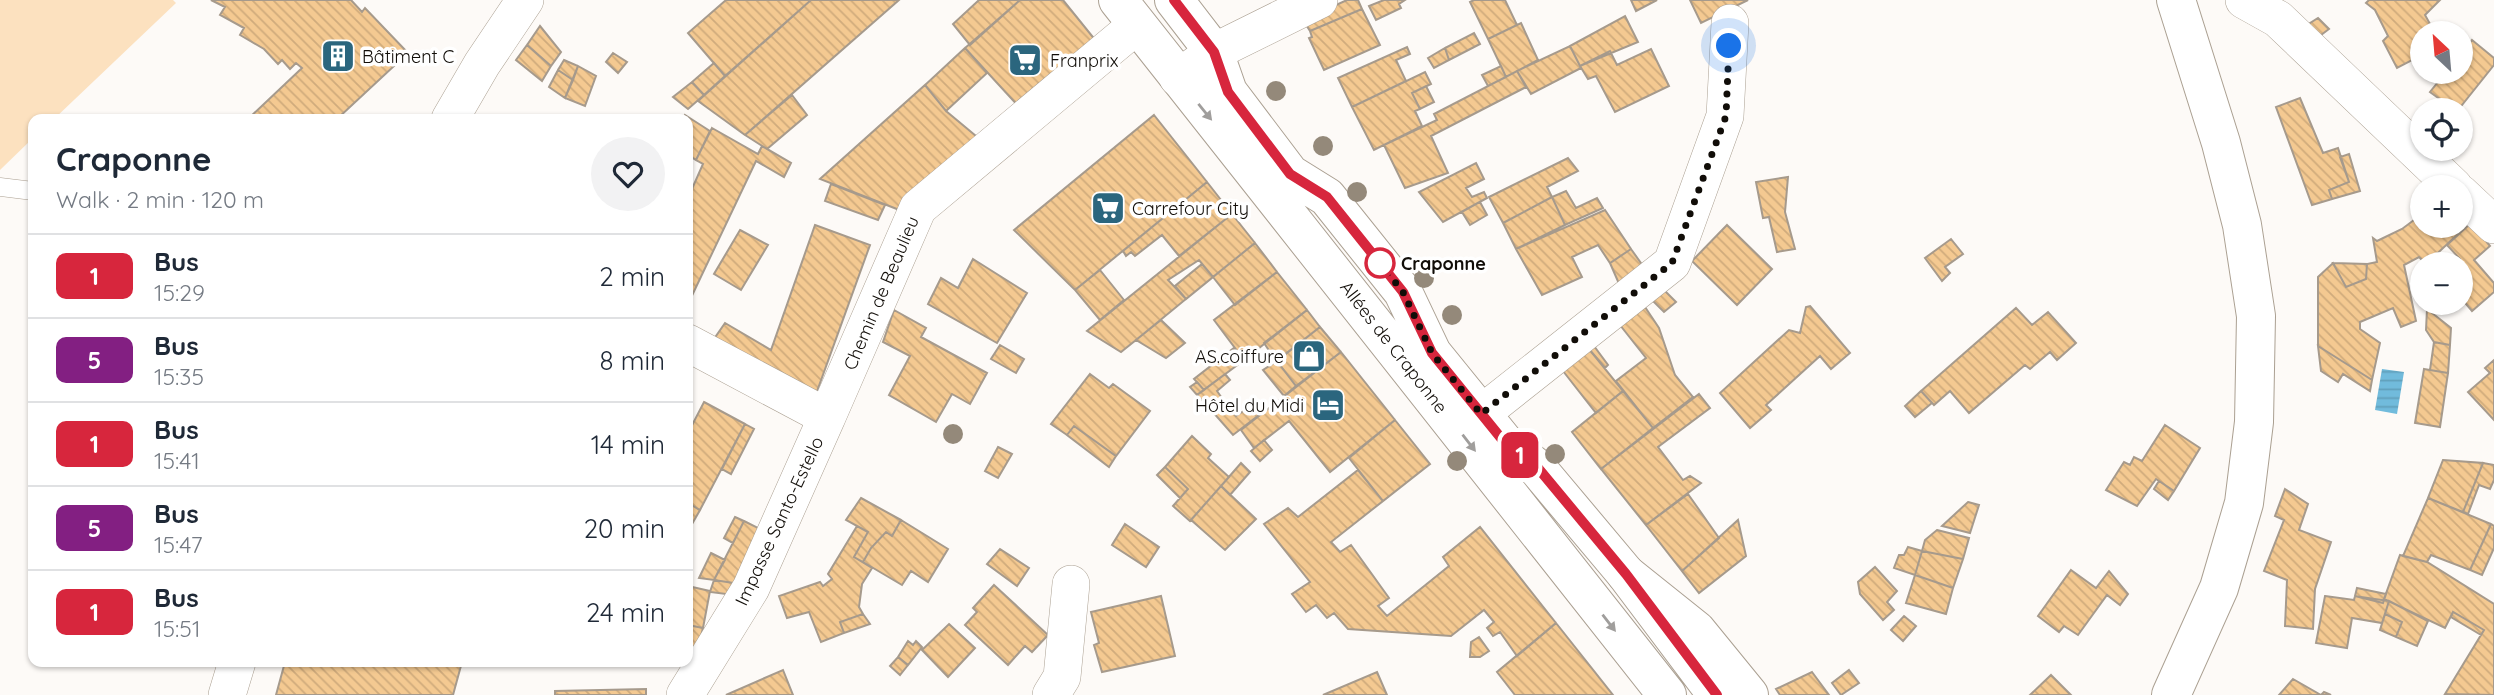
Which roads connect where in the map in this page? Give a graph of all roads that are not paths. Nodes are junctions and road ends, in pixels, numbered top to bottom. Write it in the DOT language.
graph roads {
  1 [pos="525,0"];
  2 [pos="1174,0"];
  3 [pos="1319,0"];
  4 [pos="2176,0"];
  5 [pos="2244,0"];
  6 [pos="1128,13"];
  7 [pos="1730,23"];
  8 [pos="1214,52"];
  9 [pos="1178,78"];
  10 [pos="453,114"];
  11 [pos="2442,175"];
  12 [pos="0,187"];
  13 [pos="28,190"];
  14 [pos="2473,205"];
  15 [pos="2494,225"];
  16 [pos="693,346"];
  17 [pos="1481,414"];
  18 [pos="828,417"];
  19 [pos="1626,574"];
  20 [pos="1071,584"];
  21 [pos="235,667"];
  22 [pos="1653,687"];
  23 [pos="227,695"];
  24 [pos="685,695"];
  25 [pos="1051,695"];
  26 [pos="1692,695"];
  27 [pos="1717,695"];
  28 [pos="1749,695"];
  29 [pos="2171,695"];
  1 -- 10 [label="street"];
  2 -- 8 [label="main road, Allées de Craponne"];
  3 -- 8 [label="street"];
  4 -- 29 [label="main road"];
  5 -- 11 [label="street"];
  6 -- 9 [label="main road, Allées de Craponne"];
  6 -- 18 [label="street, Chemin de Beaulieu"];
  7 -- 17 [label="street"];
  8 -- 9 [label="street"];
  8 -- 17 [label="main road, Allées de Craponne"];
  9 -- 22 [label="main road, Allées de Craponne, one-way"];
  12 -- 13 [label="lane"];
  14 -- 15 [label="street"];
  16 -- 18 [label="street"];
  17 -- 19 [label="main road, Allées de Craponne"];
  18 -- 24 [label="street, Impasse Santo-Estello"];
  19 -- 26 [label="main road"];
  19 -- 27 [label="main road, Allées de Craponne"];
  19 -- 28 [label="main road"];
  20 -- 25 [label="street"];
  21 -- 23 [label="street"];
}
